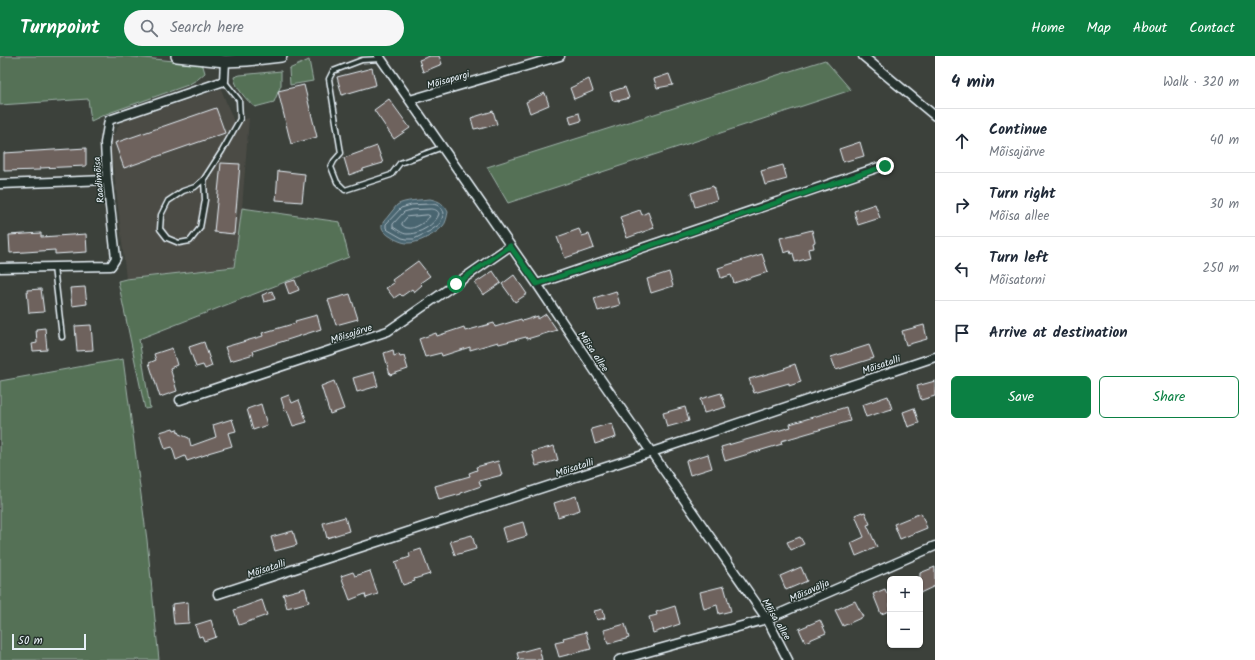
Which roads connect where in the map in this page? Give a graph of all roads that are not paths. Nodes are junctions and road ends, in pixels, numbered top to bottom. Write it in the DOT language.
graph roads {
  1 [pos="177,56"];
  2 [pos="281,56"];
  3 [pos="560,56"];
  4 [pos="864,56"];
  5 [pos="380,57"];
  6 [pos="225,61"];
  7 [pos="224,80"];
  8 [pos="410,100"];
  9 [pos="935,116"];
  10 [pos="443,147"];
  11 [pos="885,166"];
  12 [pos="204,179"];
  13 [pos="107,180"];
  14 [pos="0,184"];
  15 [pos="510,246"];
  16 [pos="54,267"];
  17 [pos="0,268"];
  18 [pos="537,284"];
  19 [pos="62,337"];
  20 [pos="935,357"];
  21 [pos="180,400"];
  22 [pos="652,452"];
  23 [pos="935,546"];
  24 [pos="218,594"];
  25 [pos="767,619"];
  26 [pos="619,660"];
  27 [pos="788,660"];
  1 -- 6 [label="street"];
  2 -- 6 [label="street"];
  3 -- 8 [label="street, Mõisapargi"];
  4 -- 9 [label="street"];
  5 -- 8 [label="street, Mõisa allee"];
  5 -- 10 [label="lane"];
  6 -- 7 [label="street"];
  7 -- 12 [label="lane"];
  7 -- 13 [label="street, Raadimõisa"];
  8 -- 10 [label="street, Mõisa allee"];
  10 -- 15 [label="street, Mõisa allee"];
  11 -- 18 [label="street"];
  12 -- 12 [label="lane"];
  13 -- 14 [label="street"];
  13 -- 16 [label="street, Raadimõisa"];
  15 -- 18 [label="street, Mõisa allee"];
  15 -- 21 [label="street, Mõisajärve"];
  16 -- 17 [label="street, Raadimõisa"];
  16 -- 19 [label="lane"];
  18 -- 22 [label="street, Mõisa allee"];
  20 -- 22 [label="street, Mõisatalli"];
  22 -- 24 [label="street, Mõisatalli"];
  22 -- 25 [label="street, Mõisa allee"];
  23 -- 25 [label="street, Mõisavälja"];
  25 -- 26 [label="street, Mõisavälja"];
  25 -- 27 [label="street, Mõisa allee"];
}
